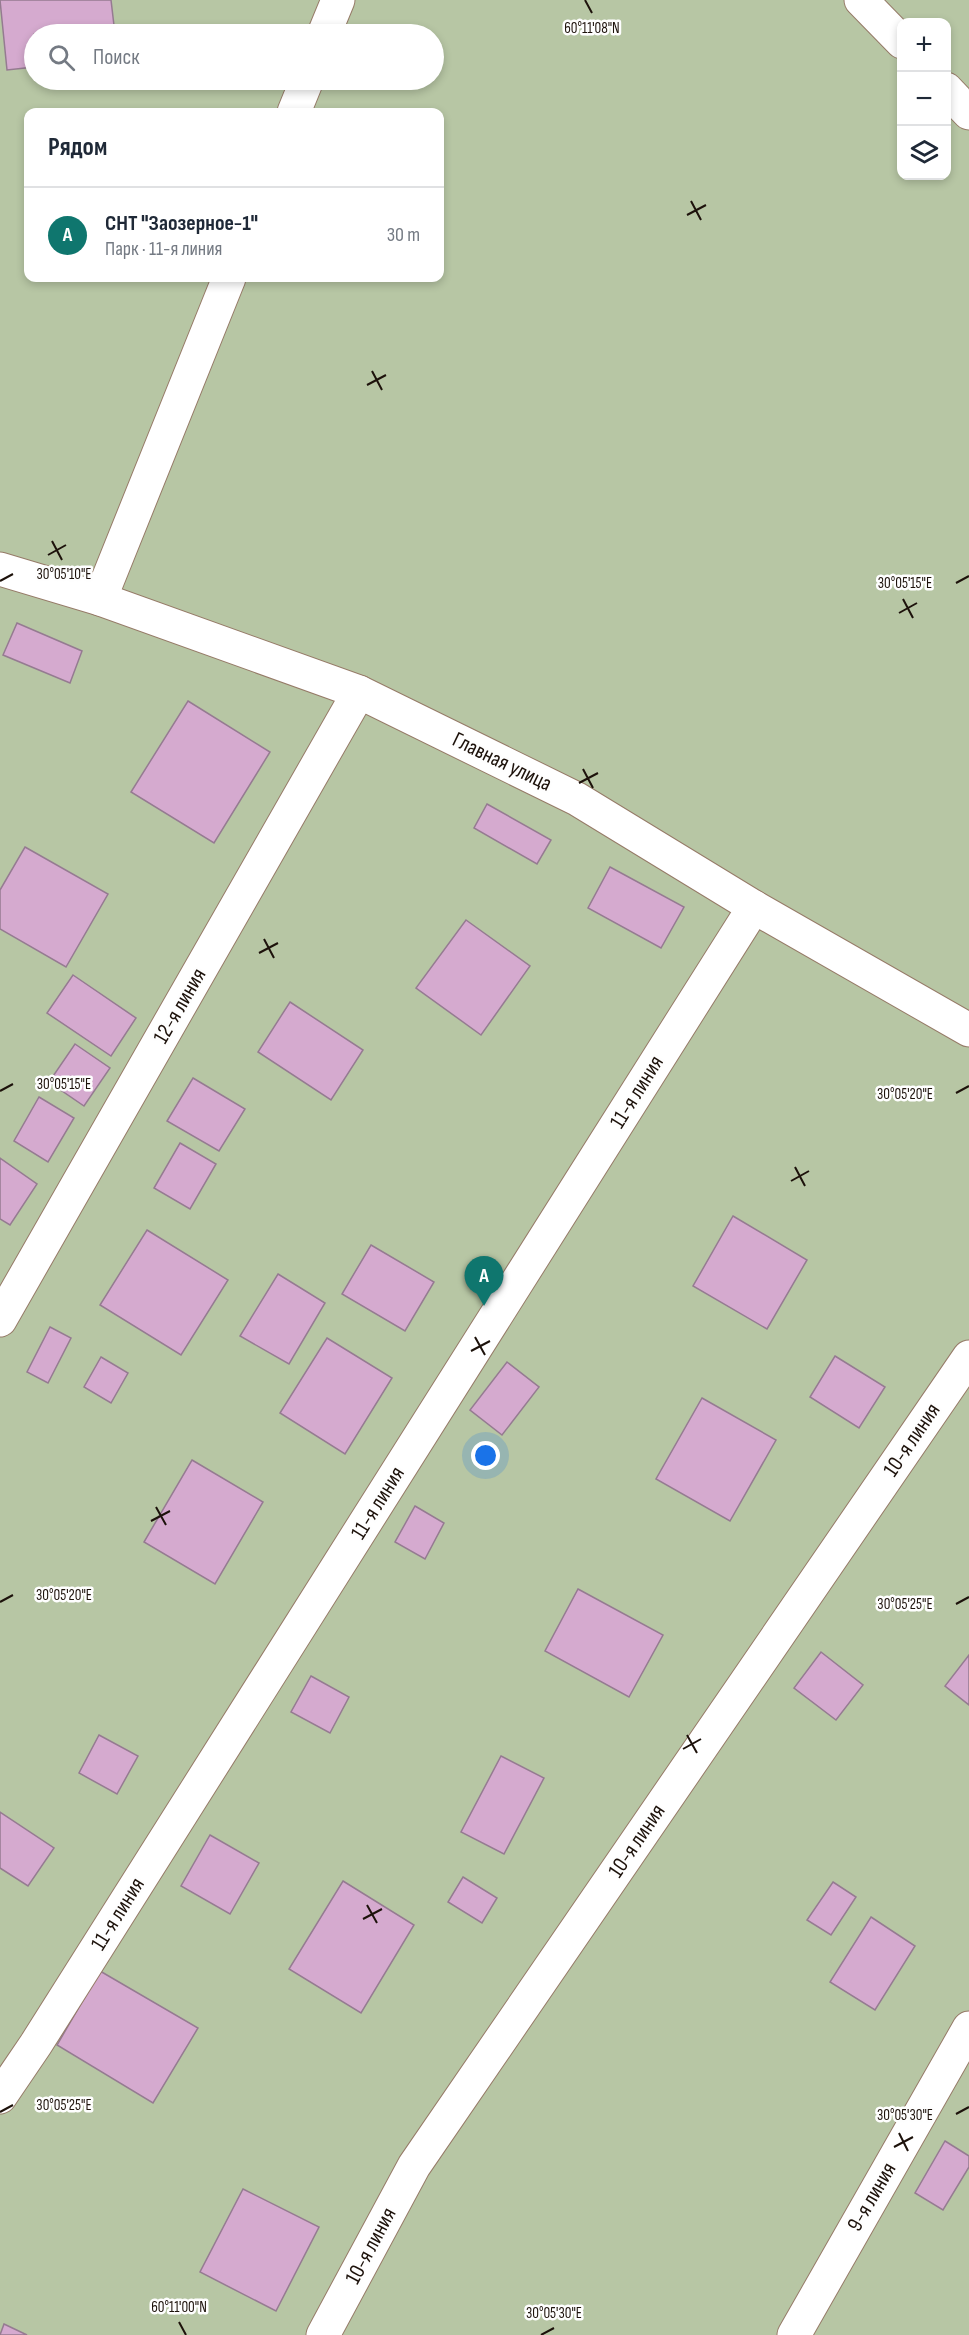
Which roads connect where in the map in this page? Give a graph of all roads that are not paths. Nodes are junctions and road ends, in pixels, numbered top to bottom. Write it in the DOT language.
graph roads {
  1 [pos="338,0"];
  2 [pos="861,0"];
  3 [pos="328,24"];
  4 [pos="897,37"];
  5 [pos="303,90"];
  6 [pos="951,94"];
  7 [pos="296,108"];
  8 [pos="969,113"];
  9 [pos="227,282"];
  10 [pos="0,569"];
  11 [pos="100,599"];
  12 [pos="359,692"];
  13 [pos="754,907"];
  14 [pos="969,1030"];
  15 [pos="0,1320"];
  16 [pos="969,1357"];
  17 [pos="969,2028"];
  18 [pos="0,2097"];
  19 [pos="323,2335"];
  20 [pos="794,2335"];
  1 -- 3 [label="street"];
  2 -- 4 [label="street"];
  5 -- 7 [label="street"];
  6 -- 8 [label="street"];
  9 -- 11 [label="street"];
  10 -- 11 [label="street, Главная улица"];
  11 -- 12 [label="street, Главная улица"];
  12 -- 13 [label="street, Главная улица"];
  12 -- 15 [label="street, 12-я линия"];
  13 -- 14 [label="street, Главная улица"];
  13 -- 18 [label="street, 11-я линия"];
  16 -- 19 [label="street, 10-я линия"];
  17 -- 20 [label="street, 9-я линия"];
}
